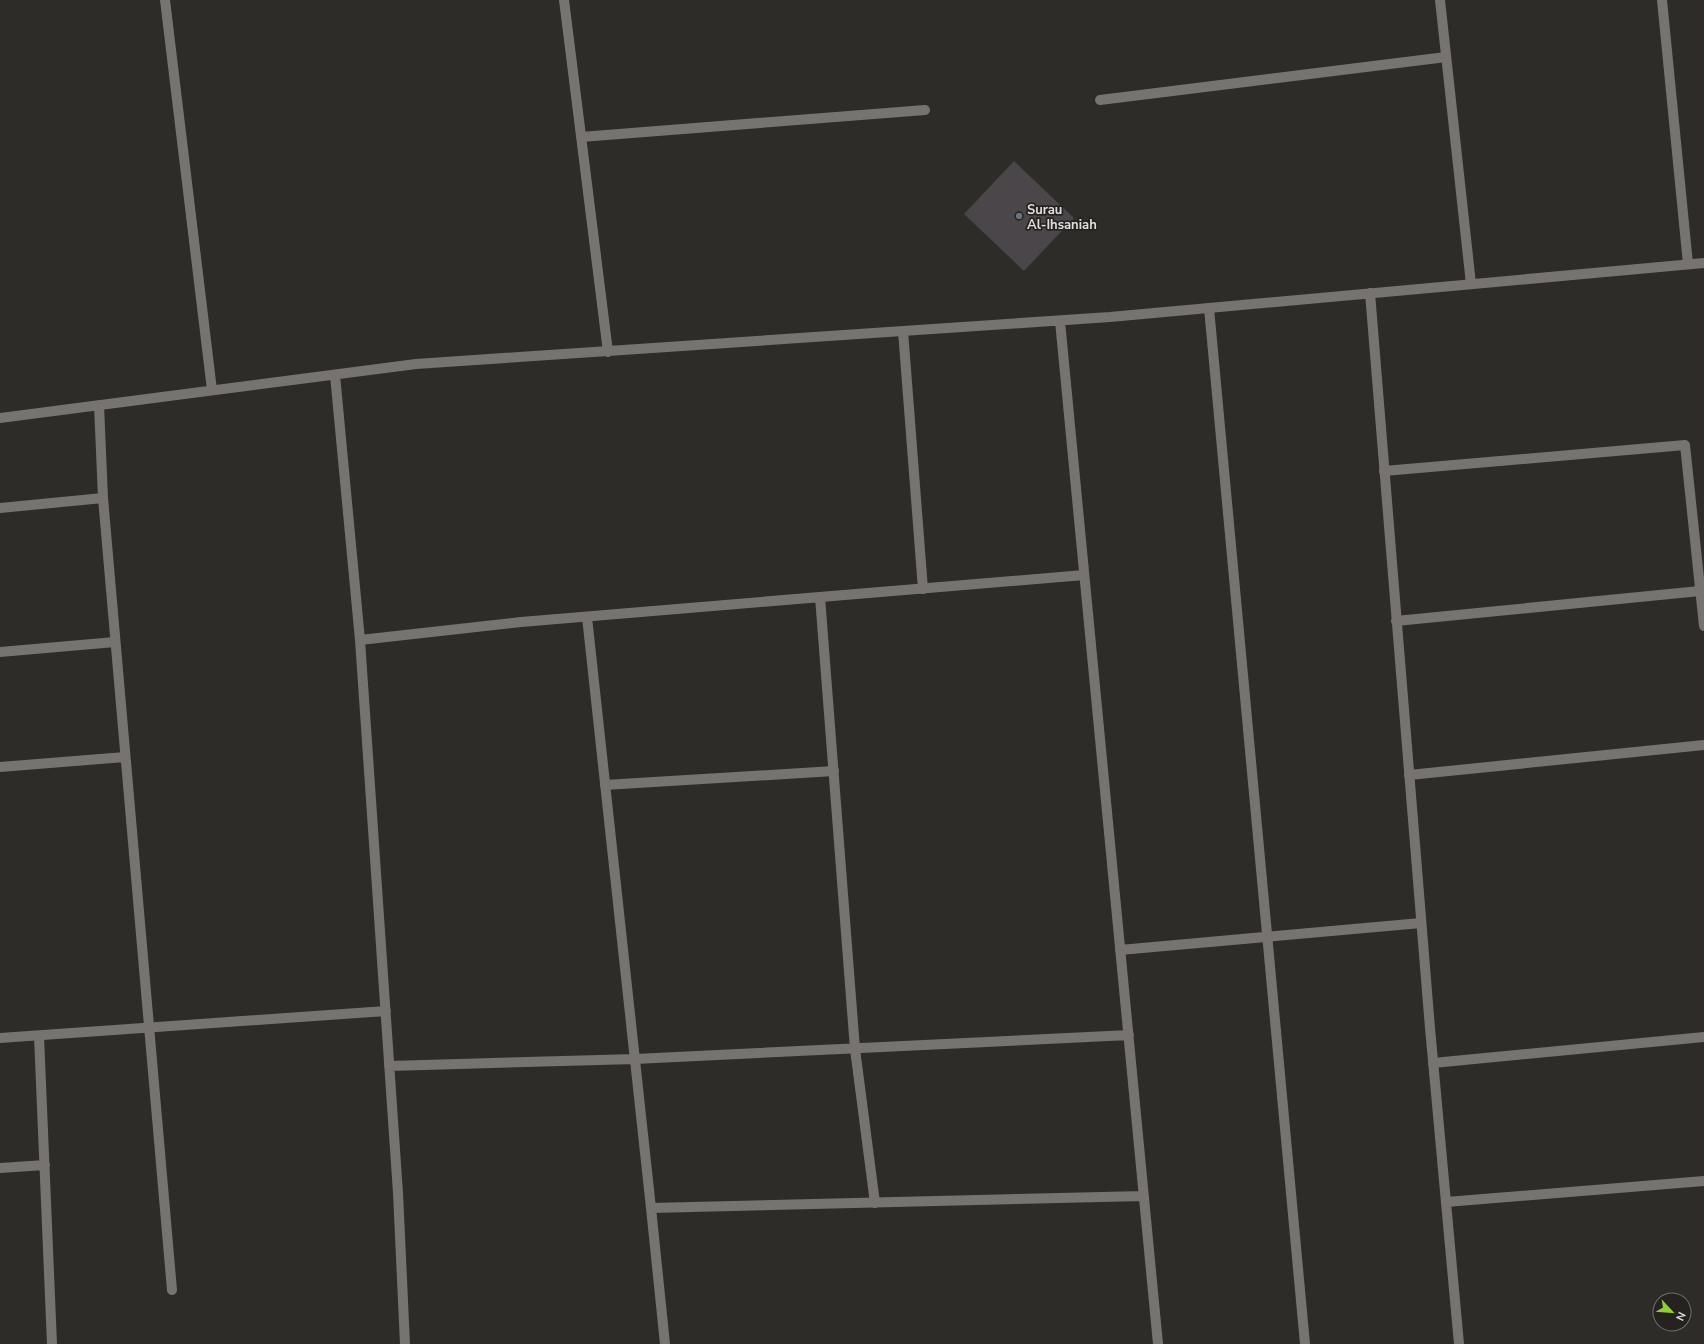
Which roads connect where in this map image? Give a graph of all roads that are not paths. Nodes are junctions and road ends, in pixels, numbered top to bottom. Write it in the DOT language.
graph roads {
  1 [pos="165,0"];
  2 [pos="564,0"];
  3 [pos="1440,0"];
  4 [pos="1662,0"];
  5 [pos="1446,57"];
  6 [pos="1100,100"];
  7 [pos="926,110"];
  8 [pos="581,137"];
  9 [pos="1704,263"];
  10 [pos="1688,264"];
  11 [pos="1471,284"];
  12 [pos="1370,293"];
  13 [pos="1208,308"];
  14 [pos="1060,321"];
  15 [pos="904,331"];
  16 [pos="608,352"];
  17 [pos="335,375"];
  18 [pos="212,390"];
  19 [pos="99,405"];
  20 [pos="0,418"];
  21 [pos="1384,471"];
  22 [pos="103,498"];
  23 [pos="0,508"];
  24 [pos="1084,575"];
  25 [pos="923,589"];
  26 [pos="1700,591"];
  27 [pos="820,597"];
  28 [pos="587,617"];
  29 [pos="1396,621"];
  30 [pos="1704,626"];
  31 [pos="360,640"];
  32 [pos="115,642"];
  33 [pos="0,652"];
  34 [pos="1704,745"];
  35 [pos="125,757"];
  36 [pos="0,766"];
  37 [pos="834,771"];
  38 [pos="1409,775"];
  39 [pos="605,785"];
  40 [pos="1421,923"];
  41 [pos="1266,936"];
  42 [pos="1120,950"];
  43 [pos="386,1011"];
  44 [pos="148,1028"];
  45 [pos="39,1036"];
  46 [pos="1129,1036"];
  47 [pos="1704,1037"];
  48 [pos="0,1038"];
  49 [pos="855,1049"];
  50 [pos="635,1059"];
  51 [pos="1433,1063"];
  52 [pos="389,1066"];
  53 [pos="45,1166"];
  54 [pos="0,1168"];
  55 [pos="1704,1181"];
  56 [pos="1144,1196"];
  57 [pos="1446,1202"];
  58 [pos="874,1203"];
  59 [pos="651,1208"];
  60 [pos="172,1290"];
  61 [pos="52,1344"];
  62 [pos="405,1344"];
  63 [pos="666,1344"];
  64 [pos="1158,1344"];
  65 [pos="1305,1344"];
  66 [pos="1459,1344"];
  1 -- 18 [label="street"];
  2 -- 8 [label="street"];
  3 -- 5 [label="street"];
  4 -- 10 [label="street"];
  5 -- 6 [label="street"];
  5 -- 11 [label="street"];
  7 -- 8 [label="street"];
  8 -- 16 [label="street"];
  9 -- 10 [label="street"];
  10 -- 11 [label="street"];
  11 -- 12 [label="street"];
  12 -- 13 [label="street"];
  12 -- 21 [label="street"];
  13 -- 14 [label="street"];
  13 -- 41 [label="street"];
  14 -- 15 [label="street"];
  14 -- 24 [label="street"];
  15 -- 16 [label="street"];
  15 -- 25 [label="street"];
  16 -- 17 [label="street"];
  17 -- 18 [label="street"];
  17 -- 31 [label="street"];
  18 -- 19 [label="street"];
  19 -- 20 [label="street"];
  19 -- 22 [label="street"];
  21 -- 26 [label="street"];
  21 -- 29 [label="street"];
  22 -- 23 [label="street"];
  22 -- 32 [label="street"];
  24 -- 25 [label="street"];
  24 -- 42 [label="street"];
  25 -- 27 [label="street"];
  26 -- 29 [label="street"];
  26 -- 30 [label="street"];
  27 -- 28 [label="street"];
  27 -- 37 [label="street"];
  28 -- 31 [label="street"];
  28 -- 39 [label="street"];
  29 -- 38 [label="street"];
  31 -- 43 [label="street"];
  32 -- 33 [label="street"];
  32 -- 35 [label="street"];
  34 -- 38 [label="street"];
  35 -- 36 [label="street"];
  35 -- 44 [label="street"];
  37 -- 39 [label="street"];
  37 -- 49 [label="street"];
  38 -- 40 [label="street"];
  39 -- 50 [label="street"];
  40 -- 41 [label="street"];
  40 -- 51 [label="street"];
  41 -- 42 [label="street"];
  41 -- 65 [label="street"];
  42 -- 46 [label="street"];
  43 -- 44 [label="street"];
  43 -- 52 [label="street"];
  44 -- 45 [label="street"];
  44 -- 60 [label="street"];
  45 -- 48 [label="street"];
  45 -- 53 [label="street"];
  46 -- 49 [label="street"];
  46 -- 56 [label="street"];
  47 -- 51 [label="street"];
  49 -- 50 [label="street"];
  49 -- 58 [label="street"];
  50 -- 52 [label="street"];
  50 -- 59 [label="street"];
  51 -- 57 [label="street"];
  52 -- 62 [label="street"];
  53 -- 54 [label="street"];
  53 -- 61 [label="street"];
  55 -- 57 [label="street"];
  56 -- 58 [label="street"];
  56 -- 64 [label="street"];
  57 -- 66 [label="street"];
  58 -- 59 [label="street"];
  59 -- 63 [label="street"];
}
